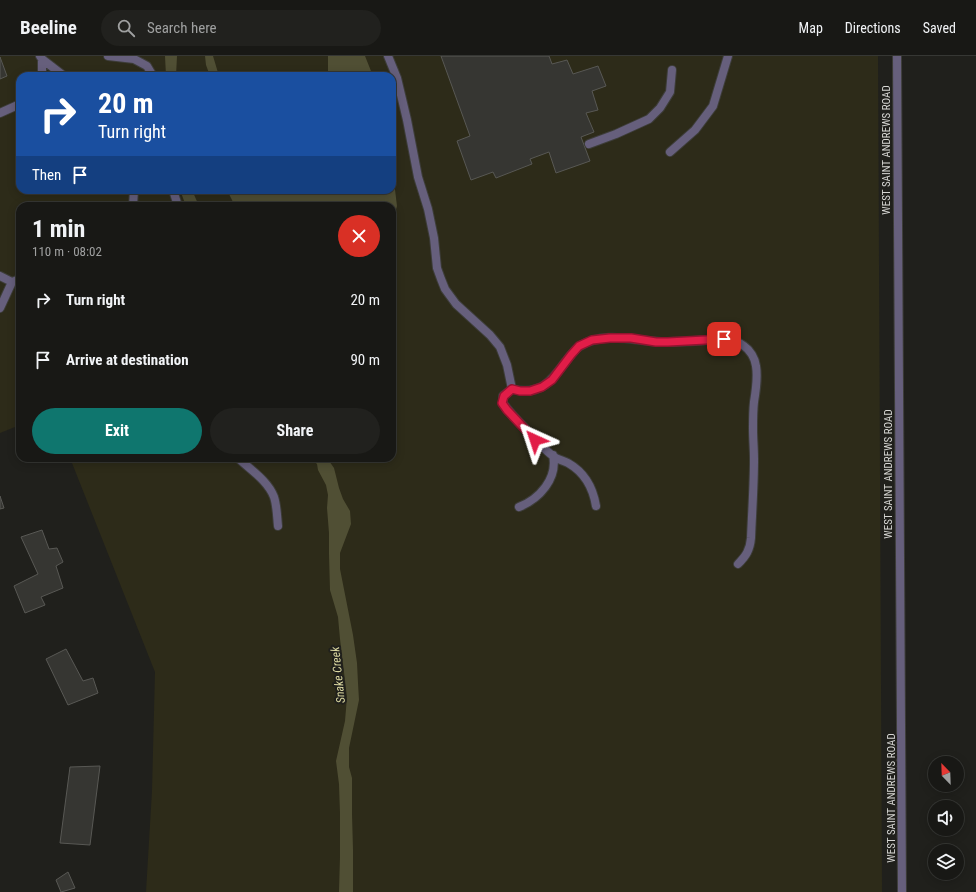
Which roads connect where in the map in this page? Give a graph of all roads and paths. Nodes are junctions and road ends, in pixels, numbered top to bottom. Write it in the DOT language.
graph roads {
  1 [pos="108,56"];
  2 [pos="388,56"];
  3 [pos="728,56"];
  4 [pos="897,56"];
  5 [pos="41,58"];
  6 [pos="672,70"];
  7 [pos="42,72"];
  8 [pos="59,72"];
  9 [pos="152,72"];
  10 [pos="395,72"];
  11 [pos="396,74"];
  12 [pos="16,106"];
  13 [pos="0,113"];
  14 [pos="589,144"];
  15 [pos="670,152"];
  16 [pos="0,276"];
  17 [pos="16,280"];
  18 [pos="0,308"];
  19 [pos="512,389"];
  20 [pos="553,456"];
  21 [pos="242,462"];
  22 [pos="596,506"];
  23 [pos="519,508"];
  24 [pos="278,526"];
  25 [pos="738,564"];
  26 [pos="902,892"];
  1 -- 9 [label="street"];
  2 -- 10 [label="street"];
  3 -- 15 [label="street"];
  4 -- 26 [label="street, WEST SAINT ANDREWS ROAD"];
  5 -- 7 [label="street"];
  5 -- 8 [label="street"];
  6 -- 14 [label="street"];
  11 -- 19 [label="street"];
  12 -- 13 [label="street"];
  16 -- 17 [label="street"];
  17 -- 18 [label="street"];
  19 -- 20 [label="street"];
  19 -- 25 [label="street"];
  20 -- 22 [label="street"];
  20 -- 23 [label="street"];
  21 -- 24 [label="street"];
}
